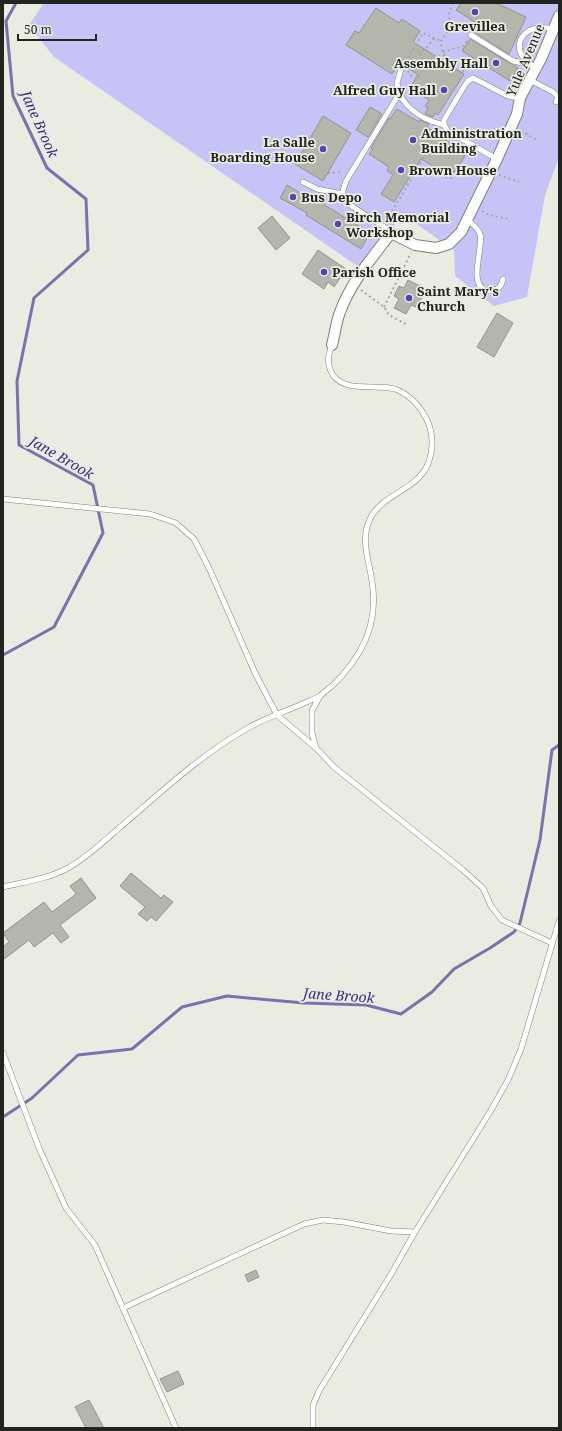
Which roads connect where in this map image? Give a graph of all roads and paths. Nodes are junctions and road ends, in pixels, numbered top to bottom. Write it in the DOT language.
graph roads {
  1 [pos="453,3"];
  2 [pos="559,16"];
  3 [pos="480,21"];
  4 [pos="553,29"];
  5 [pos="450,30"];
  6 [pos="471,35"];
  7 [pos="434,38"];
  8 [pos="441,41"];
  9 [pos="413,49"];
  10 [pos="420,52"];
  11 [pos="443,52"];
  12 [pos="444,55"];
  13 [pos="425,66"];
  14 [pos="532,66"];
  15 [pos="401,69"];
  16 [pos="429,70"];
  17 [pos="472,78"];
  18 [pos="530,80"];
  19 [pos="399,94"];
  20 [pos="520,98"];
  21 [pos="556,102"];
  22 [pos="444,125"];
  23 [pos="526,134"];
  24 [pos="537,140"];
  25 [pos="471,145"];
  26 [pos="426,154"];
  27 [pos="497,159"];
  28 [pos="414,168"];
  29 [pos="418,171"];
  30 [pos="328,173"];
  31 [pos="343,173"];
  32 [pos="442,173"];
  33 [pos="496,173"];
  34 [pos="409,177"];
  35 [pos="412,179"];
  36 [pos="303,182"];
  37 [pos="519,182"];
  38 [pos="342,194"];
  39 [pos="480,209"];
  40 [pos="468,220"];
  41 [pos="509,220"];
  42 [pos="387,230"];
  43 [pos="415,245"];
  44 [pos="503,279"];
  45 [pos="354,285"];
  46 [pos="384,307"];
  47 [pos="406,324"];
  48 [pos="332,345"];
  49 [pos="3,499"];
  50 [pos="320,696"];
  51 [pos="277,715"];
  52 [pos="316,748"];
  53 [pos="3,888"];
  54 [pos="559,921"];
  55 [pos="552,943"];
  56 [pos="3,1053"];
  57 [pos="415,1232"];
  58 [pos="123,1308"];
  59 [pos="176,1428"];
  60 [pos="313,1428"];
  1 -- 5 [label="path"];
  2 -- 4 [label="street, Yule Avenue"];
  3 -- 5 [label="path"];
  4 -- 14 [label="street, Yule Avenue"];
  4 -- 14 [label="lane"];
  5 -- 8 [label="path"];
  6 -- 11 [label="path"];
  6 -- 14 [label="lane"];
  7 -- 8 [label="path"];
  7 -- 9 [label="path"];
  7 -- 10 [label="path"];
  8 -- 11 [label="path"];
  9 -- 10 [label="path"];
  9 -- 13 [label="path"];
  10 -- 13 [label="path"];
  11 -- 12 [label="path"];
  12 -- 13 [label="path"];
  12 -- 17 [label="path"];
  13 -- 16 [label="path"];
  14 -- 18 [label="street, Yule Avenue"];
  15 -- 19 [label="lane"];
  17 -- 20 [label="lane"];
  17 -- 22 [label="lane"];
  18 -- 20 [label="street, Yule Avenue"];
  18 -- 21 [label="lane"];
  19 -- 22 [label="lane"];
  19 -- 38 [label="lane"];
  20 -- 27 [label="street, Yule Avenue"];
  22 -- 25 [label="lane"];
  23 -- 24 [label="path"];
  25 -- 27 [label="lane"];
  25 -- 32 [label="path"];
  26 -- 29 [label="path"];
  27 -- 40 [label="street, Yule Avenue"];
  28 -- 29 [label="path"];
  29 -- 35 [label="path"];
  30 -- 31 [label="path"];
  33 -- 37 [label="path"];
  34 -- 35 [label="path"];
  35 -- 42 [label="path"];
  36 -- 38 [label="lane"];
  38 -- 42 [label="lane"];
  39 -- 41 [label="path"];
  40 -- 43 [label="street, Yule Avenue"];
  40 -- 44 [label="lane"];
  42 -- 43 [label="street, Yule Avenue"];
  42 -- 45 [label="street"];
  43 -- 46 [label="path"];
  45 -- 46 [label="path"];
  45 -- 48 [label="street"];
  46 -- 47 [label="path"];
  48 -- 50 [label="lane"];
  49 -- 51 [label="lane"];
  50 -- 51 [label="lane"];
  50 -- 52 [label="lane"];
  51 -- 52 [label="lane"];
  51 -- 53 [label="lane"];
  52 -- 55 [label="lane"];
  54 -- 55 [label="lane"];
  55 -- 57 [label="lane"];
  56 -- 58 [label="lane"];
  57 -- 58 [label="lane"];
  57 -- 60 [label="lane"];
  58 -- 59 [label="lane"];
}
